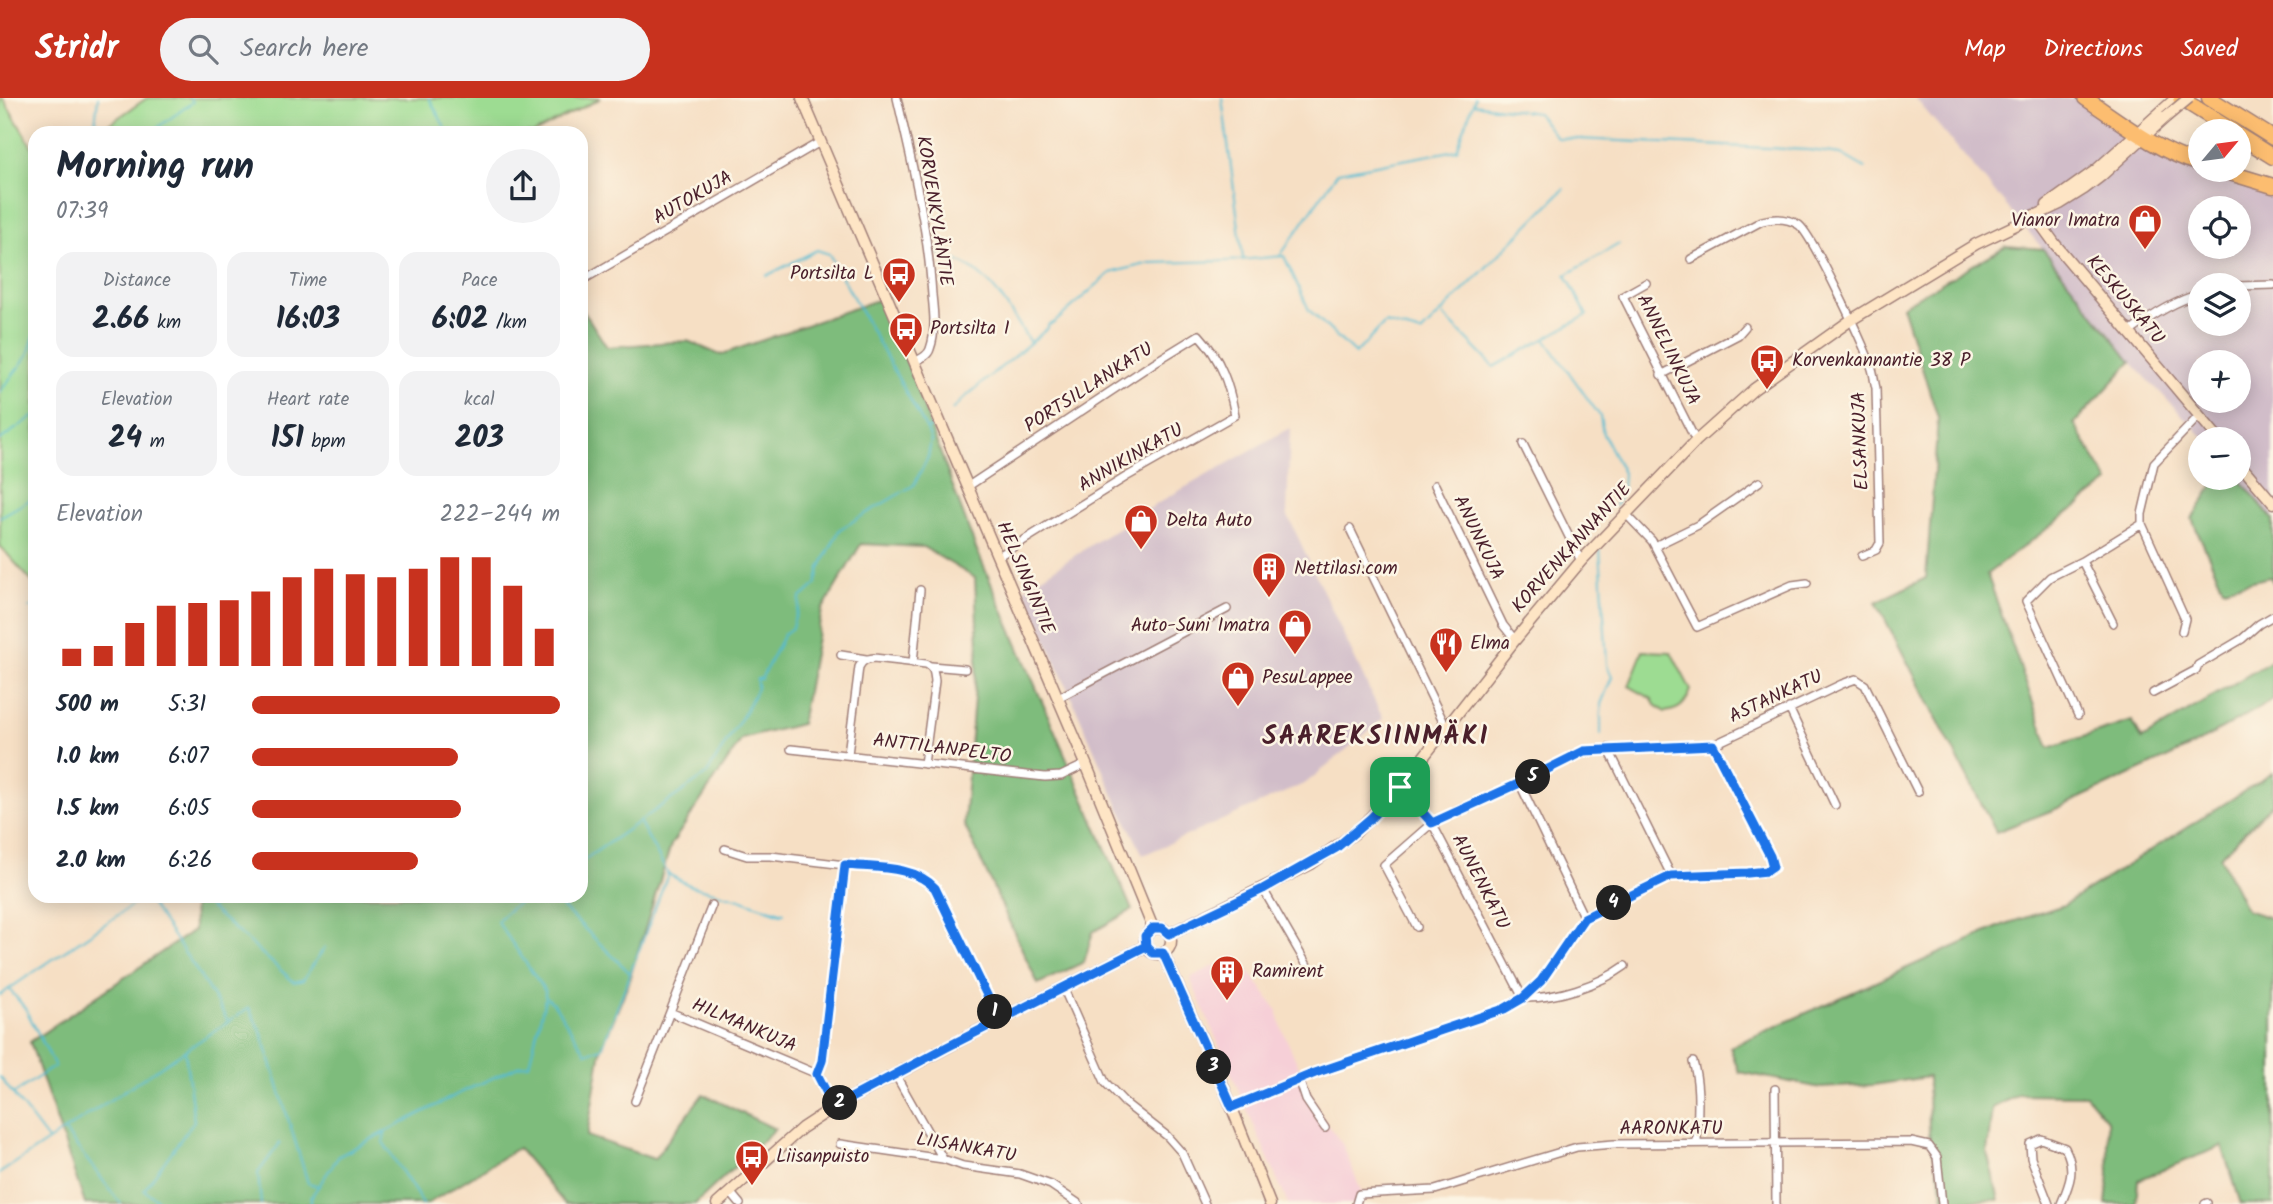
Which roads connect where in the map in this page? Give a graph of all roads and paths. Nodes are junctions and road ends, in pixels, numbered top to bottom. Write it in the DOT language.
graph roads {
  1 [pos="802,98"];
  2 [pos="897,98"];
  3 [pos="2085,98"];
  4 [pos="2178,98"];
  5 [pos="2189,98"];
  6 [pos="2209,98"];
  7 [pos="2163,114"];
  8 [pos="2213,119"];
  9 [pos="2140,135"];
  10 [pos="2273,138"];
  11 [pos="820,142"];
  12 [pos="2251,143"];
  13 [pos="2273,157"];
  14 [pos="2188,160"];
  15 [pos="2251,179"];
  16 [pos="2273,186"];
  17 [pos="2034,215"];
  18 [pos="1691,259"];
  19 [pos="588,277"];
  20 [pos="1646,283"];
  21 [pos="2273,285"];
  22 [pos="2251,286"];
  23 [pos="2188,297"];
  24 [pos="1851,320"];
  25 [pos="1745,327"];
  26 [pos="2130,332"];
  27 [pos="914,362"];
  28 [pos="1221,364"];
  29 [pos="1661,375"];
  30 [pos="2199,416"];
  31 [pos="2209,427"];
  32 [pos="1696,441"];
  33 [pos="1523,444"];
  34 [pos="2251,477"];
  35 [pos="1759,482"];
  36 [pos="1435,485"];
  37 [pos="967,486"];
  38 [pos="2273,503"];
  39 [pos="1625,513"];
  40 [pos="2142,524"];
  41 [pos="1350,529"];
  42 [pos="1655,546"];
  43 [pos="1862,556"];
  44 [pos="998,557"];
  45 [pos="1581,561"];
  46 [pos="2082,561"];
  47 [pos="1807,583"];
  48 [pos="920,590"];
  49 [pos="1227,609"];
  50 [pos="2273,616"];
  51 [pos="2113,623"];
  52 [pos="2182,631"];
  53 [pos="1514,640"];
  54 [pos="841,655"];
  55 [pos="866,659"];
  56 [pos="913,663"];
  57 [pos="931,666"];
  58 [pos="965,669"];
  59 [pos="2153,693"];
  60 [pos="1058,698"];
  61 [pos="1789,709"];
  62 [pos="2078,715"];
  63 [pos="1446,727"];
  64 [pos="1713,745"];
  65 [pos="1608,748"];
  66 [pos="791,749"];
  67 [pos="848,754"];
  68 [pos="924,764"];
  69 [pos="1086,764"];
  70 [pos="1520,783"];
  71 [pos="1400,787"];
  72 [pos="1918,792"];
  73 [pos="1835,805"];
  74 [pos="1432,823"];
  75 [pos="725,849"];
  76 [pos="845,865"];
  77 [pos="1671,876"];
  78 [pos="1263,889"];
  79 [pos="712,905"];
  80 [pos="1584,918"];
  81 [pos="1417,927"];
  82 [pos="1153,928"];
  83 [pos="1169,934"];
  84 [pos="1146,946"];
  85 [pos="1163,953"];
  86 [pos="1625,966"];
  87 [pos="1308,967"];
  88 [pos="1063,987"];
  89 [pos="1523,998"];
  90 [pos="670,1012"];
  91 [pos="999,1020"];
  92 [pos="1693,1062"];
  93 [pos="817,1074"];
  94 [pos="895,1074"];
  95 [pos="1299,1079"];
  96 [pos="1775,1089"];
  97 [pos="635,1101"];
  98 [pos="834,1107"];
  99 [pos="1232,1107"];
  100 [pos="1325,1128"];
  101 [pos="1697,1143"];
  102 [pos="840,1144"];
  103 [pos="1776,1144"];
  104 [pos="943,1159"];
  105 [pos="730,1192"];
  106 [pos="717,1204"];
  107 [pos="740,1204"];
  108 [pos="1079,1204"];
  109 [pos="1205,1204"];
  110 [pos="1270,1204"];
  111 [pos="1356,1204"];
  112 [pos="1776,1204"];
  113 [pos="1942,1204"];
  114 [pos="2049,1204"];
  115 [pos="2061,1204"];
  1 -- 11 [label="main road, HELSINGINTIE"];
  2 -- 27 [label="street, KORVENKYLÄNTIE"];
  3 -- 9 [label="highway"];
  4 -- 7 [label="main road, KORVENKANNANTIE"];
  4 -- 8 [label="highway"];
  5 -- 7 [label="main road, KORVENKANNANTIE, bridge"];
  6 -- 10 [label="highway"];
  7 -- 9 [label="main road, KORVENKANNANTIE"];
  9 -- 14 [label="highway"];
  9 -- 17 [label="main road, KORVENKANNANTIE"];
  11 -- 19 [label="street, AUTOKUJA"];
  11 -- 27 [label="main road, HELSINGINTIE"];
  12 -- 13 [label="highway"];
  15 -- 16 [label="highway"];
  17 -- 24 [label="main road, KORVENKANNANTIE"];
  17 -- 26 [label="main road, KESKUSKATU"];
  18 -- 24 [label="street"];
  20 -- 29 [label="street, ANNELINKUJA"];
  21 -- 22 [label="street"];
  23 -- 26 [label="street"];
  24 -- 32 [label="main road, KORVENKANNANTIE"];
  24 -- 43 [label="street, ELSANKUJA"];
  25 -- 29 [label="street"];
  26 -- 30 [label="main road, KESKUSKATU"];
  27 -- 37 [label="main road, HELSINGINTIE"];
  28 -- 37 [label="street, PORTSILLANKATU"];
  28 -- 44 [label="street, ANNIKINKATU"];
  29 -- 32 [label="street, ANNELINKUJA"];
  30 -- 31 [label="main road, KESKUSKATU"];
  30 -- 40 [label="street"];
  32 -- 39 [label="main road, KORVENKANNANTIE"];
  33 -- 45 [label="street"];
  34 -- 38 [label="main road"];
  35 -- 42 [label="street"];
  36 -- 53 [label="street, ANUNKUJA"];
  37 -- 44 [label="main road, HELSINGINTIE"];
  39 -- 42 [label="street"];
  39 -- 45 [label="main road, KORVENKANNANTIE"];
  40 -- 46 [label="street"];
  40 -- 52 [label="street"];
  41 -- 63 [label="street"];
  42 -- 47 [label="street"];
  44 -- 60 [label="main road, HELSINGINTIE"];
  45 -- 53 [label="main road, KORVENKANNANTIE"];
  46 -- 51 [label="street"];
  46 -- 62 [label="street"];
  48 -- 56 [label="street"];
  49 -- 60 [label="street"];
  50 -- 59 [label="street"];
  53 -- 63 [label="main road, KORVENKANNANTIE"];
  54 -- 55 [label="street"];
  55 -- 56 [label="street"];
  55 -- 67 [label="street"];
  56 -- 57 [label="street"];
  57 -- 58 [label="street"];
  57 -- 68 [label="street"];
  60 -- 69 [label="main road, HELSINGINTIE"];
  61 -- 64 [label="street, ASTANKATU"];
  61 -- 72 [label="street, ASTANKATU"];
  61 -- 73 [label="street"];
  63 -- 71 [label="main road, KORVENKANNANTIE"];
  64 -- 65 [label="street, ASTANKATU"];
  64 -- 77 [label="street"];
  65 -- 70 [label="street, ASTANKATU"];
  65 -- 77 [label="street"];
  66 -- 67 [label="street, ANTTILANPELTO"];
  67 -- 68 [label="street, ANTTILANPELTO"];
  68 -- 69 [label="street, ANTTILANPELTO"];
  69 -- 82 [label="main road, HELSINGINTIE"];
  70 -- 74 [label="street, ASTANKATU"];
  70 -- 80 [label="street"];
  71 -- 74 [label="street, AUNENKATU"];
  71 -- 78 [label="main road, KORVENKANNANTIE"];
  74 -- 81 [label="street, ASTANKATU"];
  74 -- 89 [label="street, AUNENKATU"];
  75 -- 76 [label="street"];
  76 -- 91 [label="street"];
  76 -- 93 [label="street"];
  77 -- 80 [label="street"];
  78 -- 83 [label="main road, KORVENKANNANTIE"];
  78 -- 87 [label="street"];
  79 -- 90 [label="street"];
  80 -- 89 [label="street"];
  82 -- 83 [label="main road"];
  82 -- 84 [label="main road"];
  83 -- 85 [label="main road"];
  84 -- 85 [label="main road"];
  84 -- 88 [label="main road"];
  85 -- 99 [label="main road"];
  86 -- 89 [label="street"];
  88 -- 91 [label="main road"];
  88 -- 109 [label="street"];
  89 -- 95 [label="street"];
  90 -- 93 [label="street, HILMANKUJA"];
  90 -- 97 [label="street, HILMANKUJA"];
  91 -- 94 [label="main road"];
  92 -- 101 [label="street"];
  93 -- 98 [label="street"];
  94 -- 98 [label="main road"];
  94 -- 104 [label="street"];
  95 -- 99 [label="street"];
  95 -- 100 [label="street"];
  96 -- 103 [label="street"];
  98 -- 105 [label="main road"];
  99 -- 110 [label="main road"];
  101 -- 103 [label="street, AARONKATU"];
  101 -- 111 [label="street, AARONKATU"];
  102 -- 104 [label="street, LIISANKATU"];
  103 -- 112 [label="street"];
  103 -- 113 [label="street, AARONKATU"];
  104 -- 108 [label="street, LIISANKATU"];
  105 -- 106 [label="main road"];
  105 -- 107 [label="street"];
  114 -- 115 [label="street"];
}
